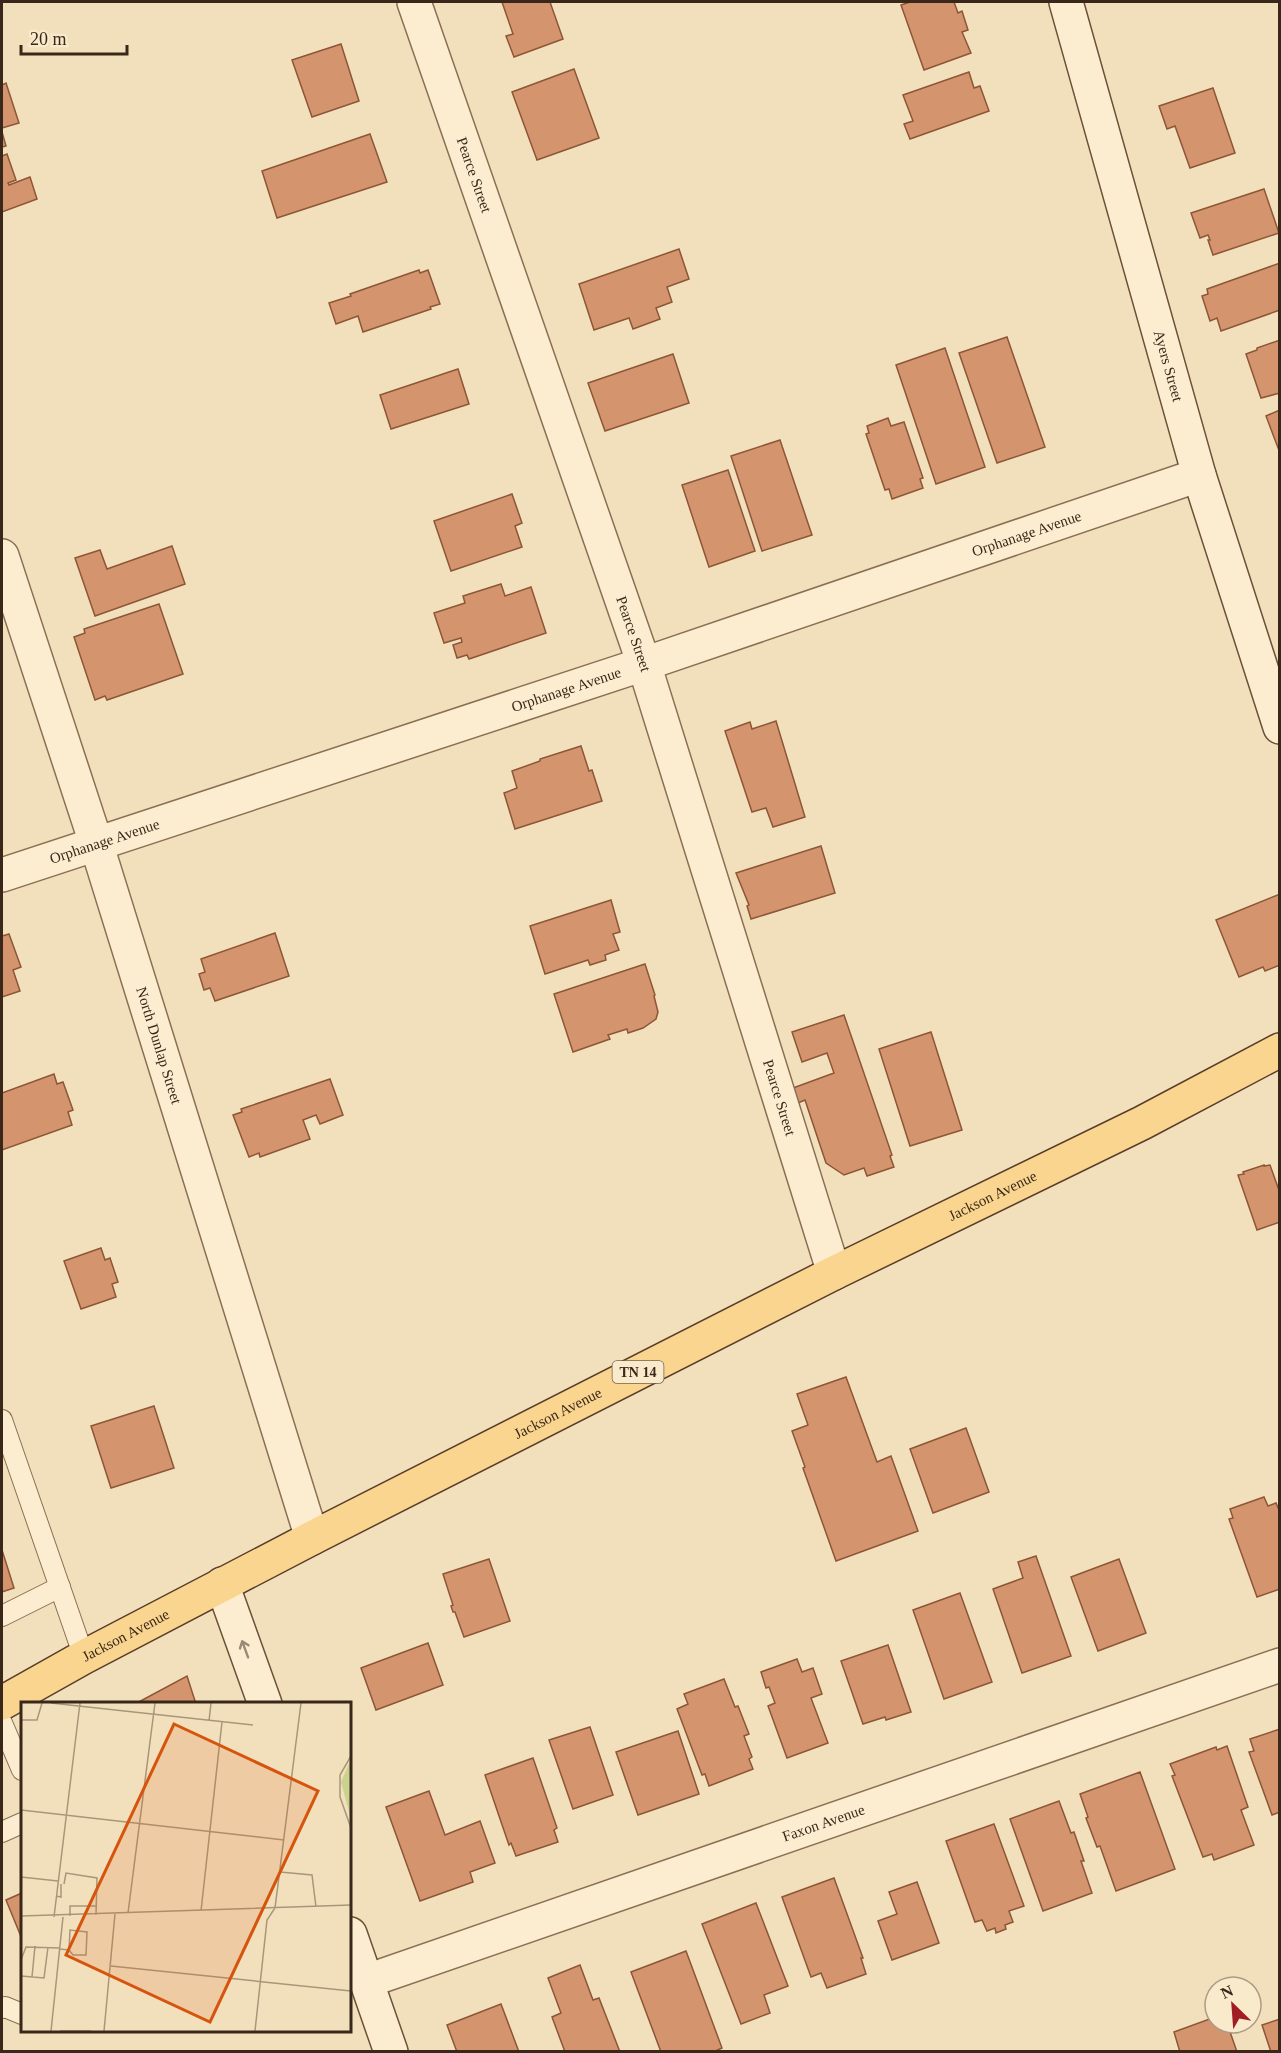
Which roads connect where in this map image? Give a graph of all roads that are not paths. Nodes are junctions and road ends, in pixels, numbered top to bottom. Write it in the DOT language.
graph roads {
  1 [pos="414,2"];
  2 [pos="1066,2"];
  3 [pos="1198,475"];
  4 [pos="2,556"];
  5 [pos="644,664"];
  6 [pos="1279,724"];
  7 [pos="96,843"];
  8 [pos="2,875"];
  9 [pos="1280,1050"];
  10 [pos="834,1273"];
  11 [pos="2,1420"];
  12 [pos="312,1538"];
  13 [pos="222,1584"];
  14 [pos="60,1587"];
  15 [pos="2,1616"];
  16 [pos="84,1657"];
  17 [pos="1280,1665"];
  18 [pos="264,1702"];
  19 [pos="2,1703"];
  20 [pos="2,1723"];
  21 [pos="21,1768"];
  22 [pos="21,1823"];
  23 [pos="2,1832"];
  24 [pos="351,1937"];
  25 [pos="367,1980"];
  26 [pos="391,2052"];
  1 -- 5 [label="street, Pearce Street"];
  2 -- 3 [label="street, Ayers Street"];
  3 -- 5 [label="street, Orphanage Avenue"];
  3 -- 6 [label="street, Ayers Street"];
  4 -- 7 [label="street, North Dunlap Street"];
  5 -- 7 [label="street, Orphanage Avenue"];
  5 -- 10 [label="street, Pearce Street"];
  7 -- 8 [label="street, Orphanage Avenue"];
  7 -- 12 [label="street, North Dunlap Street"];
  9 -- 10 [label="main road, Jackson Avenue / TN 14"];
  10 -- 12 [label="main road, Jackson Avenue / TN 14"];
  11 -- 14 [label="lane"];
  12 -- 13 [label="main road, Jackson Avenue / TN 14"];
  13 -- 16 [label="main road, Jackson Avenue / TN 14"];
  18 -- 13 [label="street, one-way"];
  14 -- 15 [label="lane"];
  14 -- 16 [label="lane"];
  16 -- 19 [label="main road, Jackson Avenue / TN 14"];
  17 -- 25 [label="street, Faxon Avenue"];
  20 -- 21 [label="lane"];
  22 -- 23 [label="lane"];
  24 -- 25 [label="street"];
  25 -- 26 [label="street"];
}
